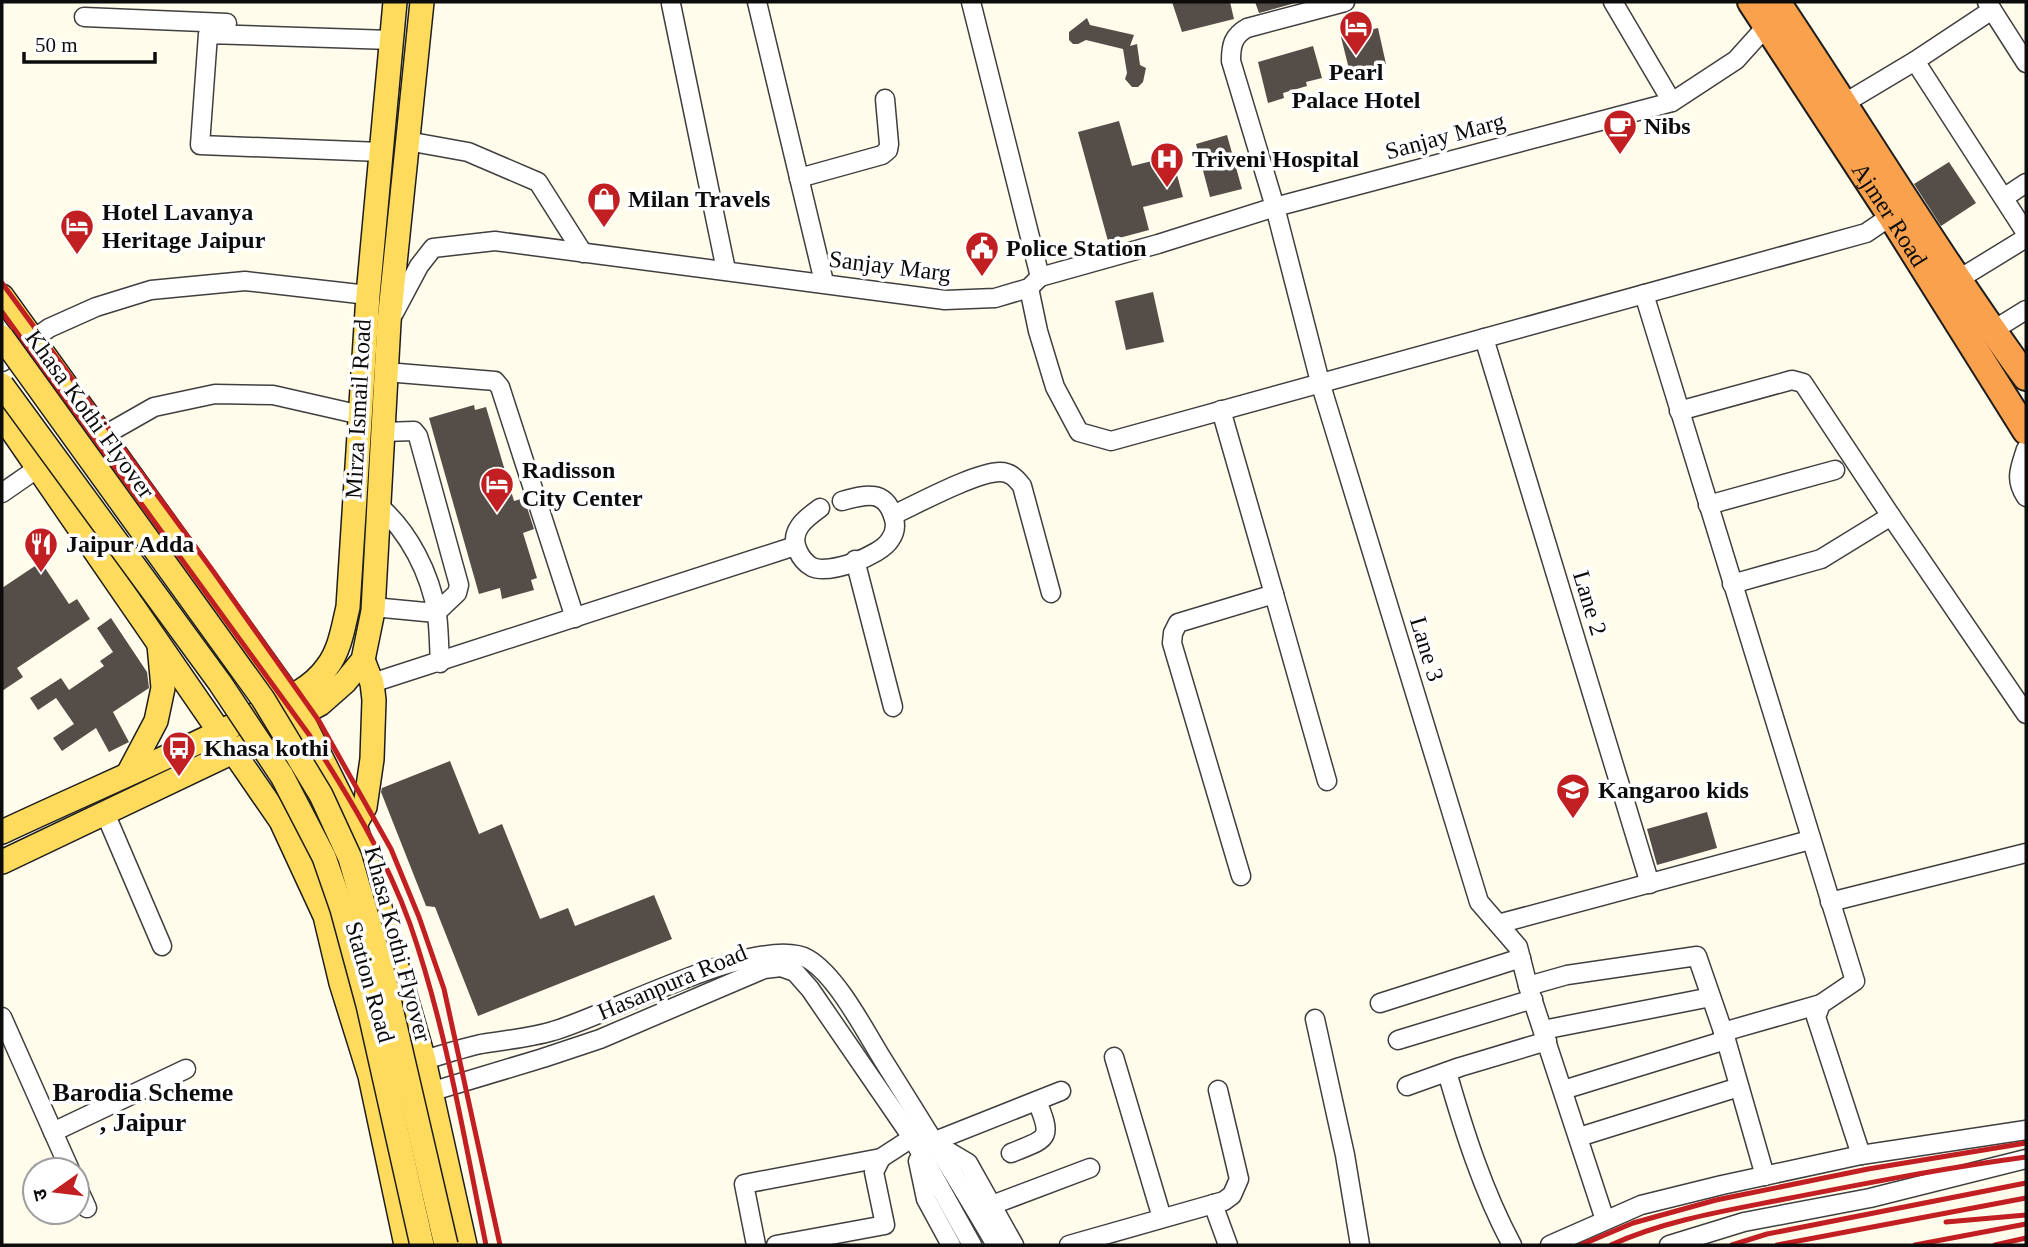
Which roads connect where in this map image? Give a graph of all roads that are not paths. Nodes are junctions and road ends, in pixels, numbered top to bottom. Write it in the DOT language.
graph roads {
  1 [pos="394,2"];
  2 [pos="422,2"];
  3 [pos="757,2"];
  4 [pos="971,2"];
  5 [pos="1345,2"];
  6 [pos="1613,2"];
  7 [pos="1751,2"];
  8 [pos="671,4"];
  9 [pos="1989,6"];
  10 [pos="1775,13"];
  11 [pos="84,17"];
  12 [pos="391,35"];
  13 [pos="1915,61"];
  14 [pos="2026,63"];
  15 [pos="885,99"];
  16 [pos="1672,102"];
  17 [pos="1843,104"];
  18 [pos="407,141"];
  19 [pos="381,152"];
  20 [pos="799,178"];
  21 [pos="2026,183"];
  22 [pos="2005,197"];
  23 [pos="1275,207"];
  24 [pos="1891,216"];
  25 [pos="2026,235"];
  26 [pos="583,253"];
  27 [pos="726,271"];
  28 [pos="1959,279"];
  29 [pos="824,282"];
  30 [pos="1034,282"];
  31 [pos="1644,294"];
  32 [pos="368,295"];
  33 [pos="2,296"];
  34 [pos="2026,310"];
  35 [pos="389,322"];
  36 [pos="1992,331"];
  37 [pos="2,337"];
  38 [pos="1484,338"];
  39 [pos="33,339"];
  40 [pos="2,362"];
  41 [pos="386,372"];
  42 [pos="2026,377"];
  43 [pos="1320,383"];
  44 [pos="2,385"];
  45 [pos="1221,410"];
  46 [pos="1679,411"];
  47 [pos="360,415"];
  48 [pos="2,416"];
  49 [pos="2026,431"];
  50 [pos="383,432"];
  51 [pos="103,436"];
  52 [pos="2026,449"];
  53 [pos="38,468"];
  54 [pos="1835,470"];
  55 [pos="2,493"];
  56 [pos="2026,497"];
  57 [pos="842,501"];
  58 [pos="1708,505"];
  59 [pos="379,506"];
  60 [pos="820,508"];
  61 [pos="893,515"];
  62 [pos="1891,516"];
  63 [pos="795,546"];
  64 [pos="856,561"];
  65 [pos="1732,584"];
  66 [pos="1051,593"];
  67 [pos="1274,594"];
  68 [pos="373,607"];
  69 [pos="436,613"];
  70 [pos="575,618"];
  71 [pos="158,641"];
  72 [pos="363,660"];
  73 [pos="440,663"];
  74 [pos="372,684"];
  75 [pos="295,706"];
  76 [pos="893,708"];
  77 [pos="2026,714"];
  78 [pos="221,731"];
  79 [pos="235,751"];
  80 [pos="128,774"];
  81 [pos="1327,781"];
  82 [pos="105,813"];
  83 [pos="355,825"];
  84 [pos="2,832"];
  85 [pos="1810,840"];
  86 [pos="2026,853"];
  87 [pos="2,862"];
  88 [pos="1241,876"];
  89 [pos="1650,884"];
  90 [pos="1830,902"];
  91 [pos="1498,924"];
  92 [pos="162,946"];
  93 [pos="1521,958"];
  94 [pos="1530,992"];
  95 [pos="1711,997"];
  96 [pos="1380,1003"];
  97 [pos="1821,1004"];
  98 [pos="2,1017"];
  99 [pos="1315,1019"];
  100 [pos="1545,1036"];
  101 [pos="1724,1036"];
  102 [pos="1398,1040"];
  103 [pos="1114,1057"];
  104 [pos="424,1060"];
  105 [pos="186,1069"];
  106 [pos="1447,1072"];
  107 [pos="369,1076"];
  108 [pos="1407,1086"];
  109 [pos="1739,1087"];
  110 [pos="1218,1090"];
  111 [pos="1563,1090"];
  112 [pos="1061,1091"];
  113 [pos="430,1092"];
  114 [pos="1037,1101"];
  115 [pos="377,1107"];
  116 [pos="2026,1130"];
  117 [pos="53,1132"];
  118 [pos="1578,1137"];
  119 [pos="928,1138"];
  120 [pos="1011,1153"];
  121 [pos="1861,1155"];
  122 [pos="64,1156"];
  123 [pos="881,1158"];
  124 [pos="2026,1159"];
  125 [pos="1090,1168"];
  126 [pos="1765,1176"];
  127 [pos="1213,1204"];
  128 [pos="992,1205"];
  129 [pos="1163,1218"];
  130 [pos="1605,1220"];
  131 [pos="406,1245"];
  132 [pos="422,1245"];
  133 [pos="446,1245"];
  134 [pos="465,1245"];
  135 [pos="756,1245"];
  136 [pos="776,1245"];
  137 [pos="951,1245"];
  138 [pos="972,1245"];
  139 [pos="996,1245"];
  140 [pos="1014,1245"];
  141 [pos="1069,1245"];
  142 [pos="1227,1245"];
  143 [pos="1360,1245"];
  144 [pos="1512,1245"];
  145 [pos="1550,1245"];
  146 [pos="1669,1245"];
  1 -- 12 [label="main road, Mirza Ismail Road"];
  2 -- 18 [label="main road, Mirza Ismail Road"];
  3 -- 20 [label="street"];
  4 -- 30 [label="street"];
  5 -- 23 [label="street, Lane 3"];
  6 -- 16 [label="street"];
  7 -- 10 [label="highway, Ajmer Road"];
  8 -- 27 [label="street"];
  9 -- 13 [label="street"];
  9 -- 14 [label="street"];
  10 -- 16 [label="street, Sanjay Marg"];
  10 -- 17 [label="highway, Ajmer Road"];
  10 -- 24 [label="highway, Ajmer Road"];
  11 -- 12 [label="street"];
  12 -- 19 [label="main road, Mirza Ismail Road"];
  12 -- 19 [label="street"];
  13 -- 17 [label="street"];
  13 -- 22 [label="street"];
  15 -- 20 [label="street"];
  16 -- 23 [label="street, Sanjay Marg"];
  17 -- 28 [label="highway, Ajmer Road"];
  18 -- 26 [label="street"];
  18 -- 35 [label="main road, Mirza Ismail Road"];
  19 -- 32 [label="main road, Mirza Ismail Road"];
  20 -- 29 [label="street"];
  21 -- 22 [label="street"];
  22 -- 25 [label="street"];
  23 -- 30 [label="street, Sanjay Marg"];
  23 -- 43 [label="street, Lane 3"];
  24 -- 31 [label="street"];
  24 -- 49 [label="highway, Ajmer Road"];
  25 -- 28 [label="street"];
  26 -- 27 [label="street, Sanjay Marg"];
  26 -- 35 [label="street, Sanjay Marg"];
  27 -- 29 [label="street, Sanjay Marg"];
  28 -- 36 [label="highway, Ajmer Road"];
  29 -- 30 [label="street, Sanjay Marg"];
  30 -- 45 [label="street"];
  31 -- 38 [label="street"];
  31 -- 46 [label="street"];
  32 -- 39 [label="street"];
  32 -- 47 [label="main road, Mirza Ismail Road"];
  33 -- 39 [label="main road"];
  34 -- 36 [label="street"];
  35 -- 41 [label="main road, Mirza Ismail Road"];
  36 -- 42 [label="highway, Ajmer Road"];
  37 -- 133 [label="main road, Khasa Kothi Flyover, bridge"];
  38 -- 43 [label="street"];
  38 -- 89 [label="street, Lane 2"];
  39 -- 40 [label="street"];
  39 -- 51 [label="main road"];
  41 -- 50 [label="main road, Mirza Ismail Road"];
  41 -- 70 [label="street"];
  43 -- 45 [label="street"];
  43 -- 91 [label="street, Lane 3"];
  44 -- 132 [label="main road, Khasa Kothi Flyover, bridge"];
  45 -- 67 [label="street"];
  46 -- 58 [label="street"];
  46 -- 62 [label="street"];
  47 -- 51 [label="street"];
  47 -- 75 [label="main road, Mirza Ismail Road"];
  48 -- 53 [label="main road"];
  50 -- 59 [label="main road, Mirza Ismail Road"];
  50 -- 69 [label="street"];
  51 -- 75 [label="main road"];
  52 -- 56 [label="street"];
  53 -- 55 [label="street"];
  53 -- 71 [label="main road"];
  54 -- 58 [label="street"];
  57 -- 61 [label="street"];
  58 -- 65 [label="street"];
  59 -- 68 [label="main road, Mirza Ismail Road"];
  59 -- 69 [label="street"];
  60 -- 63 [label="street"];
  61 -- 64 [label="street"];
  61 -- 66 [label="street"];
  62 -- 65 [label="street"];
  62 -- 77 [label="street"];
  63 -- 64 [label="street"];
  63 -- 70 [label="street"];
  64 -- 76 [label="street"];
  65 -- 85 [label="street"];
  67 -- 81 [label="street"];
  67 -- 88 [label="street"];
  68 -- 69 [label="street"];
  68 -- 72 [label="main road, Mirza Ismail Road"];
  69 -- 73 [label="street"];
  70 -- 73 [label="street"];
  71 -- 78 [label="main road"];
  71 -- 80 [label="main road"];
  72 -- 74 [label="main road"];
  72 -- 75 [label="main road, Mirza Ismail Road"];
  73 -- 74 [label="street"];
  74 -- 83 [label="main road"];
  75 -- 78 [label="main road, Mirza Ismail Road"];
  75 -- 79 [label="main road, Mirza Ismail Road"];
  75 -- 83 [label="main road"];
  78 -- 79 [label="main road, Station Road"];
  78 -- 80 [label="main road, Mirza Ismail Road"];
  79 -- 82 [label="main road, Mirza Ismail Road"];
  79 -- 107 [label="main road, Station Road"];
  80 -- 84 [label="main road, Mirza Ismail Road"];
  82 -- 87 [label="main road, Mirza Ismail Road"];
  82 -- 92 [label="street"];
  83 -- 104 [label="main road"];
  85 -- 89 [label="street"];
  85 -- 90 [label="street"];
  86 -- 90 [label="street"];
  89 -- 91 [label="street"];
  90 -- 97 [label="street"];
  91 -- 93 [label="street, Lane 3"];
  93 -- 94 [label="street, Lane 3"];
  93 -- 96 [label="street"];
  94 -- 95 [label="street"];
  94 -- 100 [label="street, Lane 3"];
  94 -- 102 [label="street"];
  95 -- 100 [label="street"];
  95 -- 101 [label="street"];
  97 -- 101 [label="street"];
  97 -- 121 [label="street"];
  98 -- 117 [label="street"];
  99 -- 143 [label="street"];
  100 -- 106 [label="street"];
  100 -- 111 [label="street, Lane 3"];
  101 -- 109 [label="street"];
  101 -- 111 [label="street"];
  103 -- 129 [label="street"];
  104 -- 107 [label="street, Hasanpura Road"];
  104 -- 113 [label="main road"];
  104 -- 119 [label="street, Hasanpura Road"];
  105 -- 117 [label="street"];
  106 -- 108 [label="street"];
  106 -- 144 [label="street"];
  107 -- 115 [label="main road, Station Road"];
  109 -- 118 [label="street"];
  109 -- 126 [label="street"];
  110 -- 127 [label="street"];
  111 -- 118 [label="street, Lane 3"];
  112 -- 114 [label="street"];
  113 -- 115 [label="street, Hasanpura Road"];
  113 -- 119 [label="street, Hasanpura Road"];
  113 -- 134 [label="main road"];
  114 -- 119 [label="street"];
  114 -- 120 [label="street"];
  115 -- 131 [label="main road, Station Road"];
  116 -- 121 [label="street"];
  117 -- 122 [label="street"];
  118 -- 130 [label="street, Lane 3"];
  119 -- 123 [label="street"];
  119 -- 128 [label="street"];
  119 -- 137 [label="street"];
  119 -- 138 [label="street, Hasanpura Road"];
  119 -- 139 [label="street"];
  121 -- 126 [label="street"];
  123 -- 135 [label="street"];
  123 -- 136 [label="street"];
  124 -- 146 [label="street"];
  125 -- 128 [label="street"];
  126 -- 130 [label="street"];
  127 -- 129 [label="street"];
  127 -- 142 [label="street"];
  128 -- 140 [label="street"];
  129 -- 141 [label="street"];
  130 -- 145 [label="street"];
}
